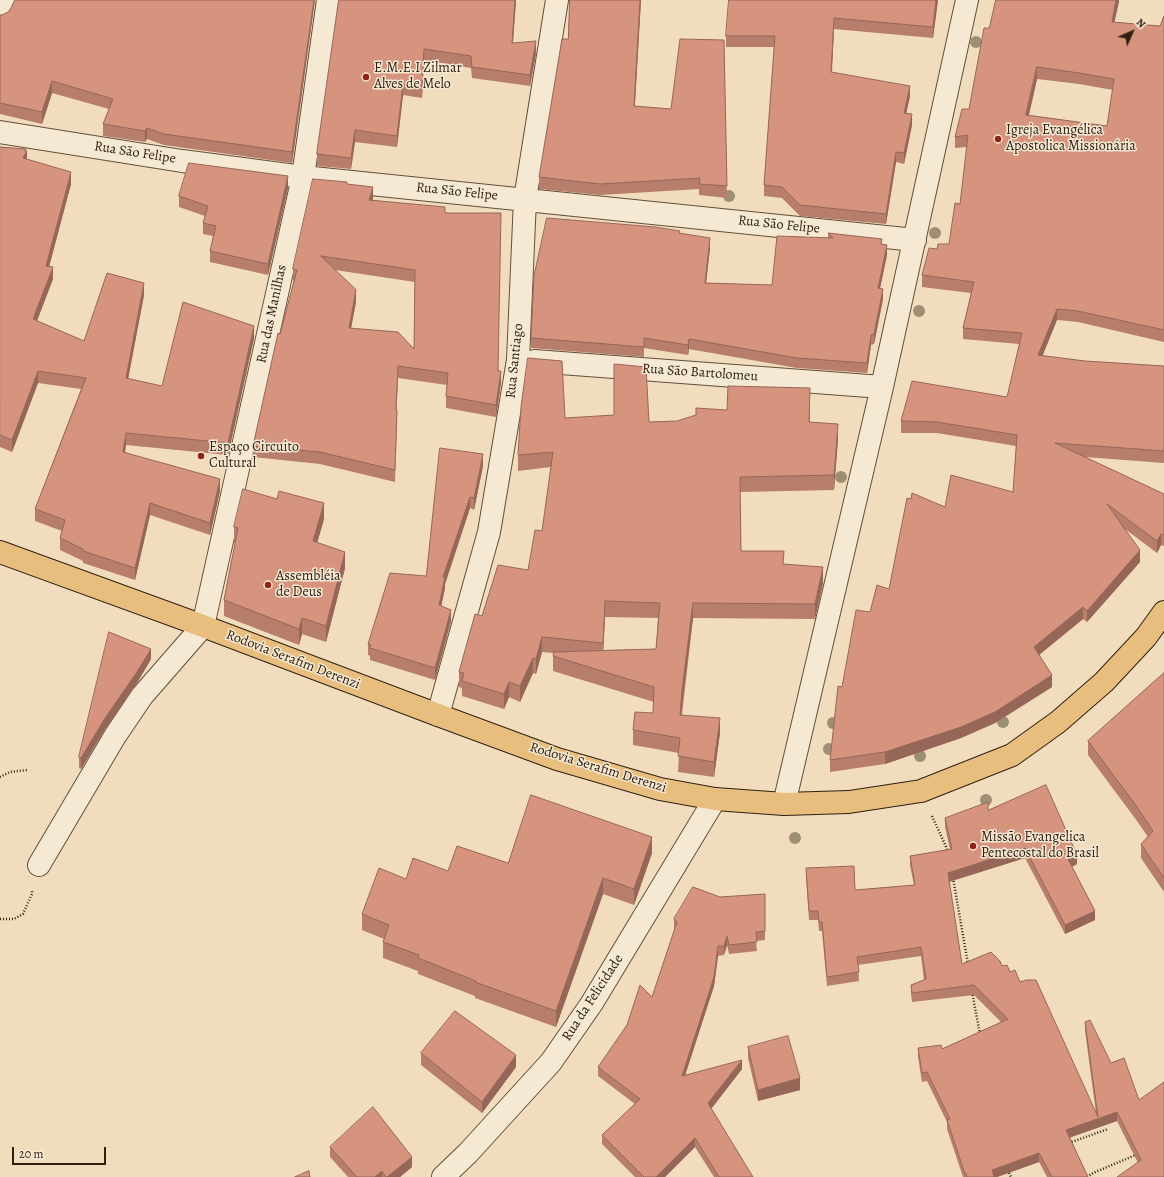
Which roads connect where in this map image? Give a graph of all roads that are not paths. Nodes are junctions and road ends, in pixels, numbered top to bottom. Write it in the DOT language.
graph roads {
  1 [pos="6,0"];
  2 [pos="328,0"];
  3 [pos="557,0"];
  4 [pos="967,0"];
  5 [pos="0,14"];
  6 [pos="0,132"];
  7 [pos="303,177"];
  8 [pos="525,199"];
  9 [pos="915,240"];
  10 [pos="518,360"];
  11 [pos="882,387"];
  12 [pos="0,552"];
  13 [pos="1164,612"];
  14 [pos="203,626"];
  15 [pos="438,715"];
  16 [pos="715,799"];
  17 [pos="784,804"];
  18 [pos="39,865"];
  19 [pos="443,1177"];
  1 -- 5 [label="street"];
  2 -- 7 [label="street, Rua das Manilhas"];
  3 -- 8 [label="street, Rua Santiago"];
  4 -- 9 [label="street"];
  6 -- 7 [label="street, Rua São Felipe"];
  7 -- 8 [label="street, Rua São Felipe"];
  7 -- 14 [label="street, Rua das Manilhas"];
  8 -- 9 [label="street, Rua São Felipe"];
  8 -- 10 [label="street, Rua Santiago"];
  9 -- 11 [label="street"];
  10 -- 11 [label="street, Rua São Bartolomeu"];
  10 -- 15 [label="street, Rua Santiago"];
  11 -- 17 [label="street"];
  12 -- 14 [label="main road, Rodovia Serafim Derenzi"];
  13 -- 17 [label="main road, Rodovia Serafim Derenzi"];
  14 -- 15 [label="main road, Rodovia Serafim Derenzi"];
  14 -- 18 [label="street"];
  15 -- 16 [label="main road, Rodovia Serafim Derenzi"];
  16 -- 17 [label="main road, Rodovia Serafim Derenzi"];
  16 -- 19 [label="street, Rua da Felicidade"];
}
